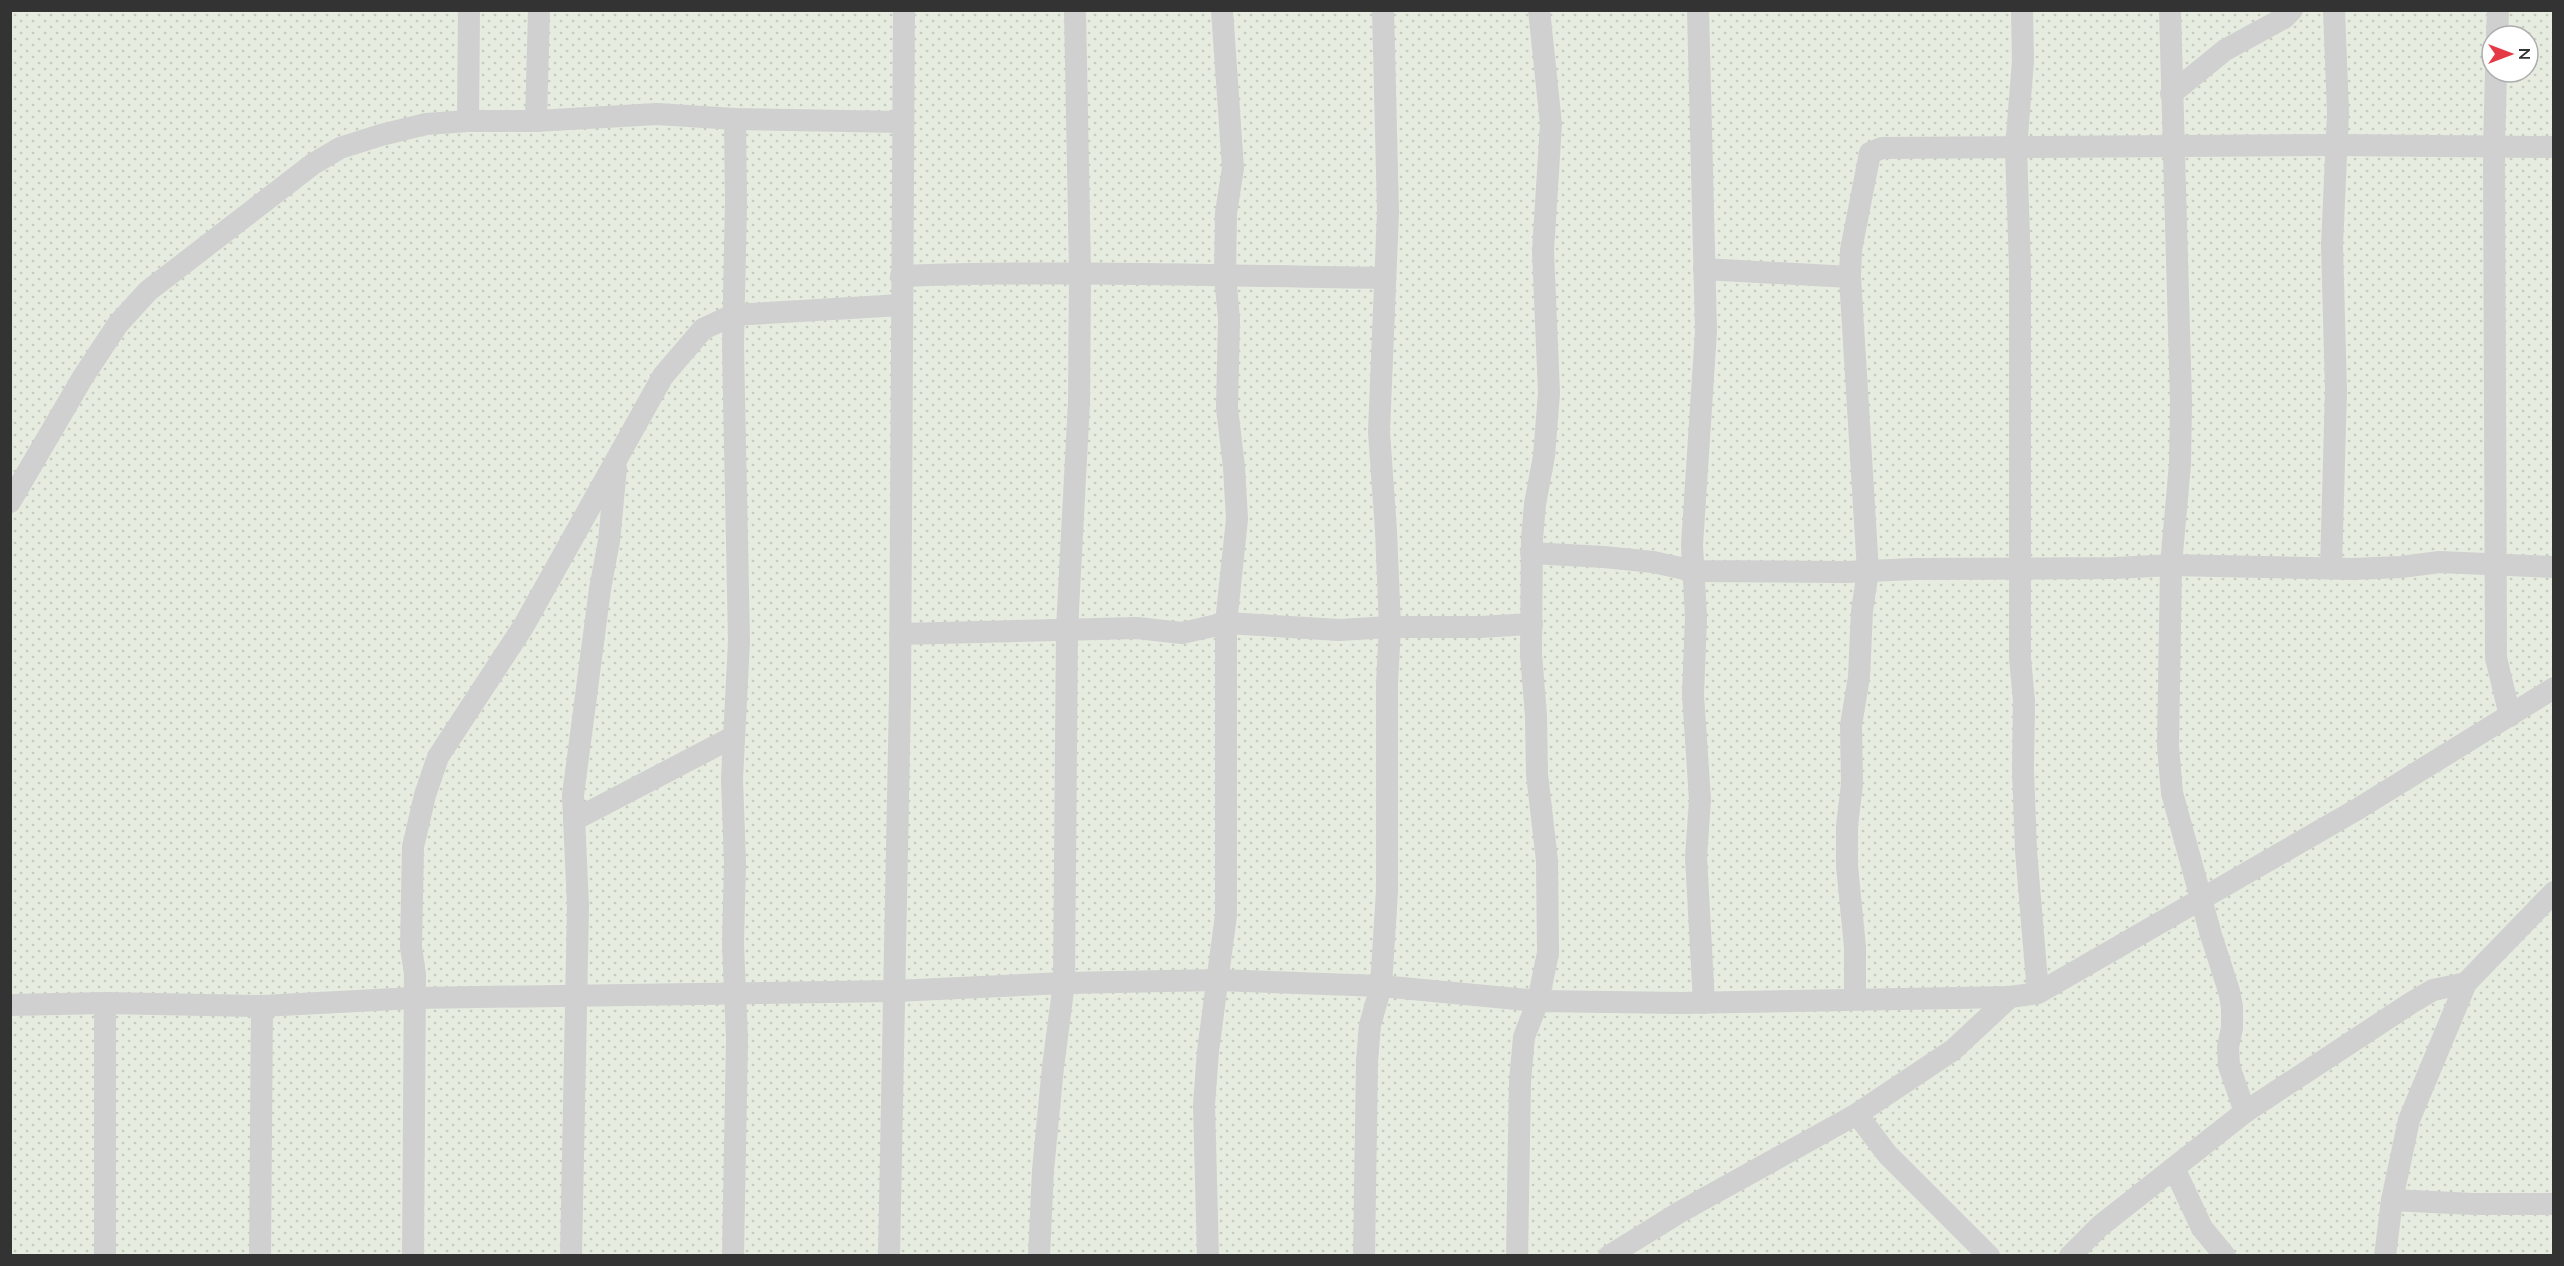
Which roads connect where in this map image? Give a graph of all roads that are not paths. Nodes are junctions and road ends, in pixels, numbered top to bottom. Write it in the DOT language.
graph roads {
  1 [pos="469,10"];
  2 [pos="539,10"];
  3 [pos="904,10"];
  4 [pos="1075,10"];
  5 [pos="1222,10"];
  6 [pos="1383,10"];
  7 [pos="1539,10"];
  8 [pos="1698,10"];
  9 [pos="2022,10"];
  10 [pos="2170,10"];
  11 [pos="2292,10"];
  12 [pos="2334,10"];
  13 [pos="2496,84"];
  14 [pos="2171,94"];
  15 [pos="735,119"];
  16 [pos="468,121"];
  17 [pos="536,121"];
  18 [pos="902,122"];
  19 [pos="2336,145"];
  20 [pos="2173,146"];
  21 [pos="2553,147"];
  22 [pos="2016,148"];
  23 [pos="2494,148"];
  24 [pos="1704,269"];
  25 [pos="1080,272"];
  26 [pos="901,276"];
  27 [pos="1225,276"];
  28 [pos="1850,277"];
  29 [pos="1385,278"];
  30 [pos="901,305"];
  31 [pos="733,315"];
  32 [pos="617,458"];
  33 [pos="10,502"];
  34 [pos="1531,553"];
  35 [pos="2171,565"];
  36 [pos="2497,565"];
  37 [pos="2553,567"];
  38 [pos="2331,568"];
  39 [pos="2020,569"];
  40 [pos="1694,570"];
  41 [pos="1868,571"];
  42 [pos="1226,623"];
  43 [pos="1532,624"];
  44 [pos="1390,627"];
  45 [pos="1067,629"];
  46 [pos="900,634"];
  47 [pos="2553,688"];
  48 [pos="2510,716"];
  49 [pos="733,736"];
  50 [pos="574,820"];
  51 [pos="2553,892"];
  52 [pos="2202,897"];
  53 [pos="1218,980"];
  54 [pos="2466,982"];
  55 [pos="1064,983"];
  56 [pos="1381,986"];
  57 [pos="895,991"];
  58 [pos="734,993"];
  59 [pos="2038,993"];
  60 [pos="575,995"];
  61 [pos="2010,997"];
  62 [pos="414,998"];
  63 [pos="1855,999"];
  64 [pos="1538,1001"];
  65 [pos="105,1003"];
  66 [pos="1704,1003"];
  67 [pos="10,1005"];
  68 [pos="262,1006"];
  69 [pos="2245,1112"];
  70 [pos="1857,1114"];
  71 [pos="2174,1168"];
  72 [pos="2392,1200"];
  73 [pos="2553,1204"];
  74 [pos="105,1256"];
  75 [pos="260,1256"];
  76 [pos="413,1256"];
  77 [pos="571,1256"];
  78 [pos="733,1256"];
  79 [pos="889,1256"];
  80 [pos="1039,1256"];
  81 [pos="1208,1256"];
  82 [pos="1364,1256"];
  83 [pos="1517,1256"];
  84 [pos="1609,1256"];
  85 [pos="1989,1256"];
  86 [pos="2070,1256"];
  87 [pos="2225,1256"];
  88 [pos="2385,1256"];
  1 -- 16 [label="street"];
  2 -- 17 [label="street"];
  3 -- 18 [label="street"];
  4 -- 25 [label="street"];
  5 -- 27 [label="street"];
  6 -- 29 [label="street"];
  7 -- 34 [label="street"];
  8 -- 24 [label="street"];
  9 -- 22 [label="street"];
  10 -- 14 [label="street"];
  11 -- 14 [label="street"];
  12 -- 19 [label="street"];
  13 -- 23 [label="street"];
  14 -- 20 [label="street"];
  15 -- 17 [label="street"];
  15 -- 18 [label="street"];
  15 -- 31 [label="street"];
  16 -- 17 [label="street"];
  16 -- 33 [label="street"];
  18 -- 26 [label="street"];
  19 -- 20 [label="street"];
  19 -- 23 [label="street"];
  19 -- 38 [label="street"];
  20 -- 22 [label="street"];
  20 -- 35 [label="street"];
  21 -- 23 [label="street"];
  22 -- 28 [label="street"];
  22 -- 39 [label="street"];
  23 -- 36 [label="street"];
  24 -- 28 [label="street"];
  24 -- 40 [label="street"];
  25 -- 26 [label="street"];
  25 -- 27 [label="street"];
  25 -- 45 [label="street"];
  26 -- 30 [label="street"];
  27 -- 29 [label="street"];
  27 -- 42 [label="street"];
  28 -- 41 [label="street"];
  29 -- 44 [label="street"];
  30 -- 31 [label="street"];
  30 -- 46 [label="street"];
  31 -- 32 [label="street"];
  31 -- 49 [label="street"];
  32 -- 50 [label="street"];
  32 -- 62 [label="street"];
  34 -- 40 [label="street"];
  34 -- 43 [label="street"];
  35 -- 38 [label="street"];
  35 -- 39 [label="street"];
  35 -- 52 [label="street"];
  36 -- 37 [label="street"];
  36 -- 38 [label="street"];
  36 -- 48 [label="street"];
  39 -- 41 [label="street"];
  39 -- 59 [label="street"];
  40 -- 41 [label="street"];
  40 -- 66 [label="street"];
  41 -- 63 [label="street"];
  42 -- 44 [label="street"];
  42 -- 45 [label="street"];
  42 -- 53 [label="street"];
  43 -- 44 [label="street"];
  43 -- 64 [label="street"];
  44 -- 56 [label="street"];
  45 -- 46 [label="street"];
  45 -- 55 [label="street"];
  46 -- 57 [label="street"];
  47 -- 48 [label="street"];
  48 -- 52 [label="street"];
  49 -- 50 [label="street"];
  49 -- 58 [label="street"];
  50 -- 60 [label="street"];
  51 -- 54 [label="street"];
  52 -- 59 [label="street"];
  52 -- 69 [label="street"];
  53 -- 55 [label="street"];
  53 -- 56 [label="street"];
  53 -- 81 [label="street"];
  54 -- 69 [label="street"];
  54 -- 72 [label="street"];
  55 -- 57 [label="street"];
  55 -- 80 [label="street"];
  56 -- 64 [label="street"];
  56 -- 82 [label="street"];
  57 -- 58 [label="street"];
  57 -- 79 [label="street"];
  58 -- 60 [label="street"];
  58 -- 78 [label="street"];
  59 -- 61 [label="street"];
  60 -- 62 [label="street"];
  60 -- 77 [label="street"];
  61 -- 63 [label="street"];
  61 -- 70 [label="street"];
  62 -- 68 [label="street"];
  62 -- 76 [label="street"];
  63 -- 66 [label="street"];
  64 -- 66 [label="street"];
  64 -- 83 [label="street"];
  65 -- 67 [label="street"];
  65 -- 68 [label="street"];
  65 -- 74 [label="street"];
  68 -- 75 [label="street"];
  69 -- 71 [label="street"];
  70 -- 84 [label="street"];
  70 -- 85 [label="street"];
  71 -- 86 [label="street"];
  71 -- 87 [label="street"];
  72 -- 73 [label="street"];
  72 -- 88 [label="street"];
}
